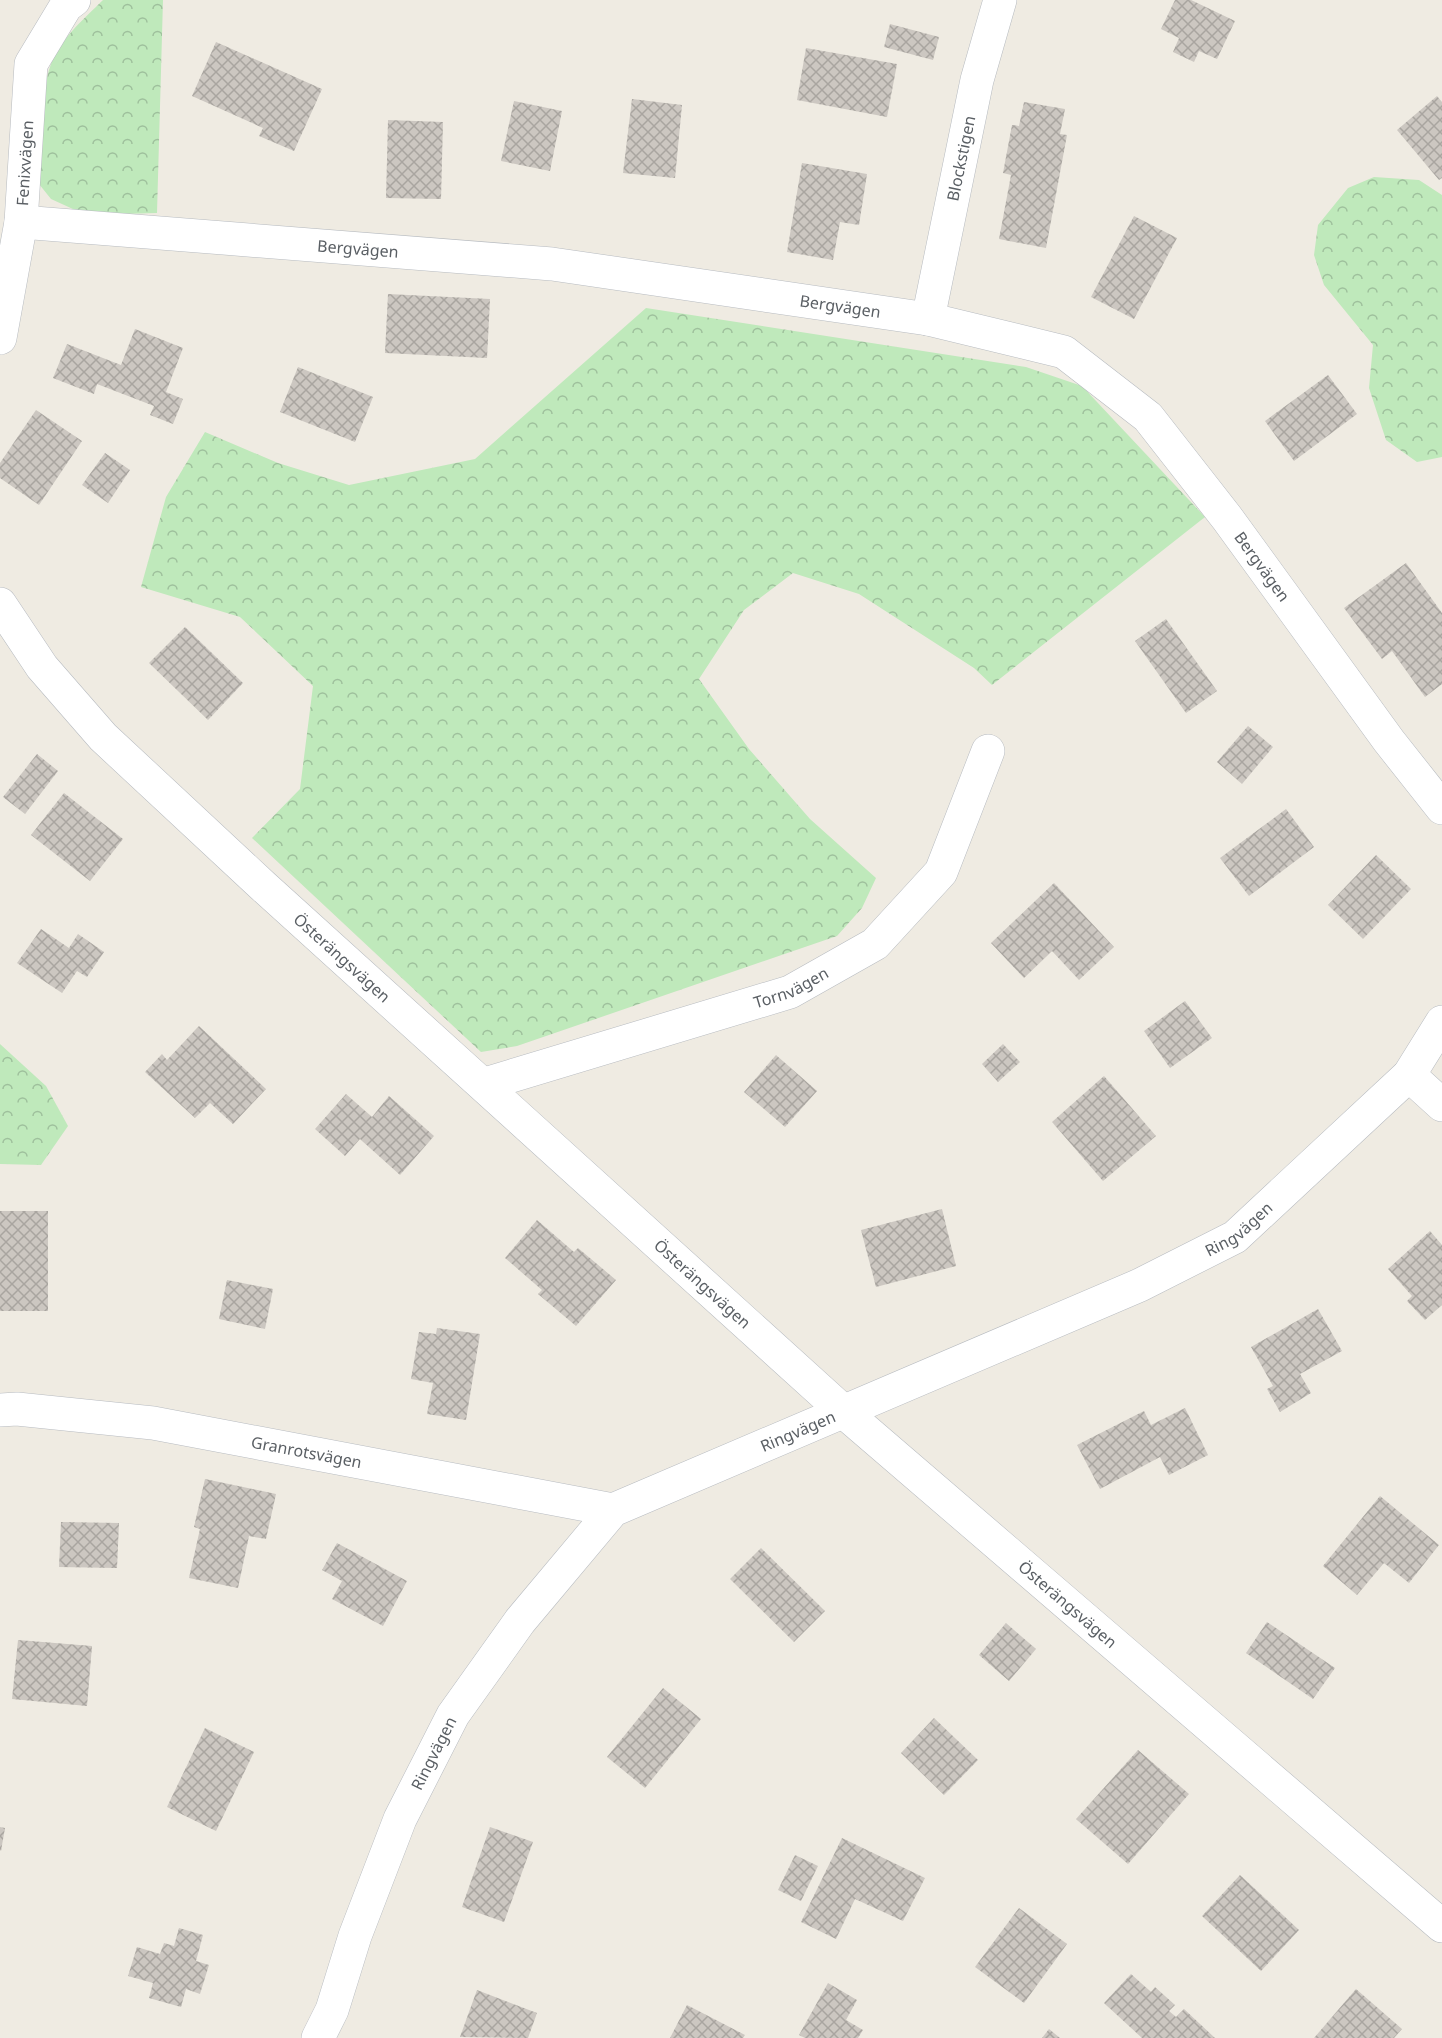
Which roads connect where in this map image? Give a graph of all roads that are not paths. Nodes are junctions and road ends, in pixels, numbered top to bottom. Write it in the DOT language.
graph roads {
  1 [pos="74,0"];
  2 [pos="1000,0"];
  3 [pos="21,222"];
  4 [pos="928,319"];
  5 [pos="0,338"];
  6 [pos="0,604"];
  7 [pos="988,751"];
  8 [pos="1442,808"];
  9 [pos="1442,1022"];
  10 [pos="1409,1075"];
  11 [pos="484,1084"];
  12 [pos="1442,1106"];
  13 [pos="0,1410"];
  14 [pos="844,1412"];
  15 [pos="613,1510"];
  16 [pos="1442,1926"];
  17 [pos="328,2029"];
  1 -- 3 [label="street, Fenixvägen"];
  2 -- 4 [label="street, Blockstigen"];
  3 -- 4 [label="street, Bergvägen"];
  3 -- 5 [label="street, Fenixvägen"];
  4 -- 8 [label="street, Bergvägen"];
  6 -- 11 [label="street, Österängsvägen"];
  7 -- 11 [label="street, Tornvägen"];
  9 -- 10 [label="street, Ringvägen"];
  10 -- 12 [label="street"];
  10 -- 14 [label="street, Ringvägen"];
  11 -- 14 [label="street, Österängsvägen"];
  13 -- 15 [label="street, Granrotsvägen"];
  14 -- 15 [label="street, Ringvägen"];
  14 -- 16 [label="street, Österängsvägen"];
  15 -- 17 [label="street, Ringvägen"];
}
